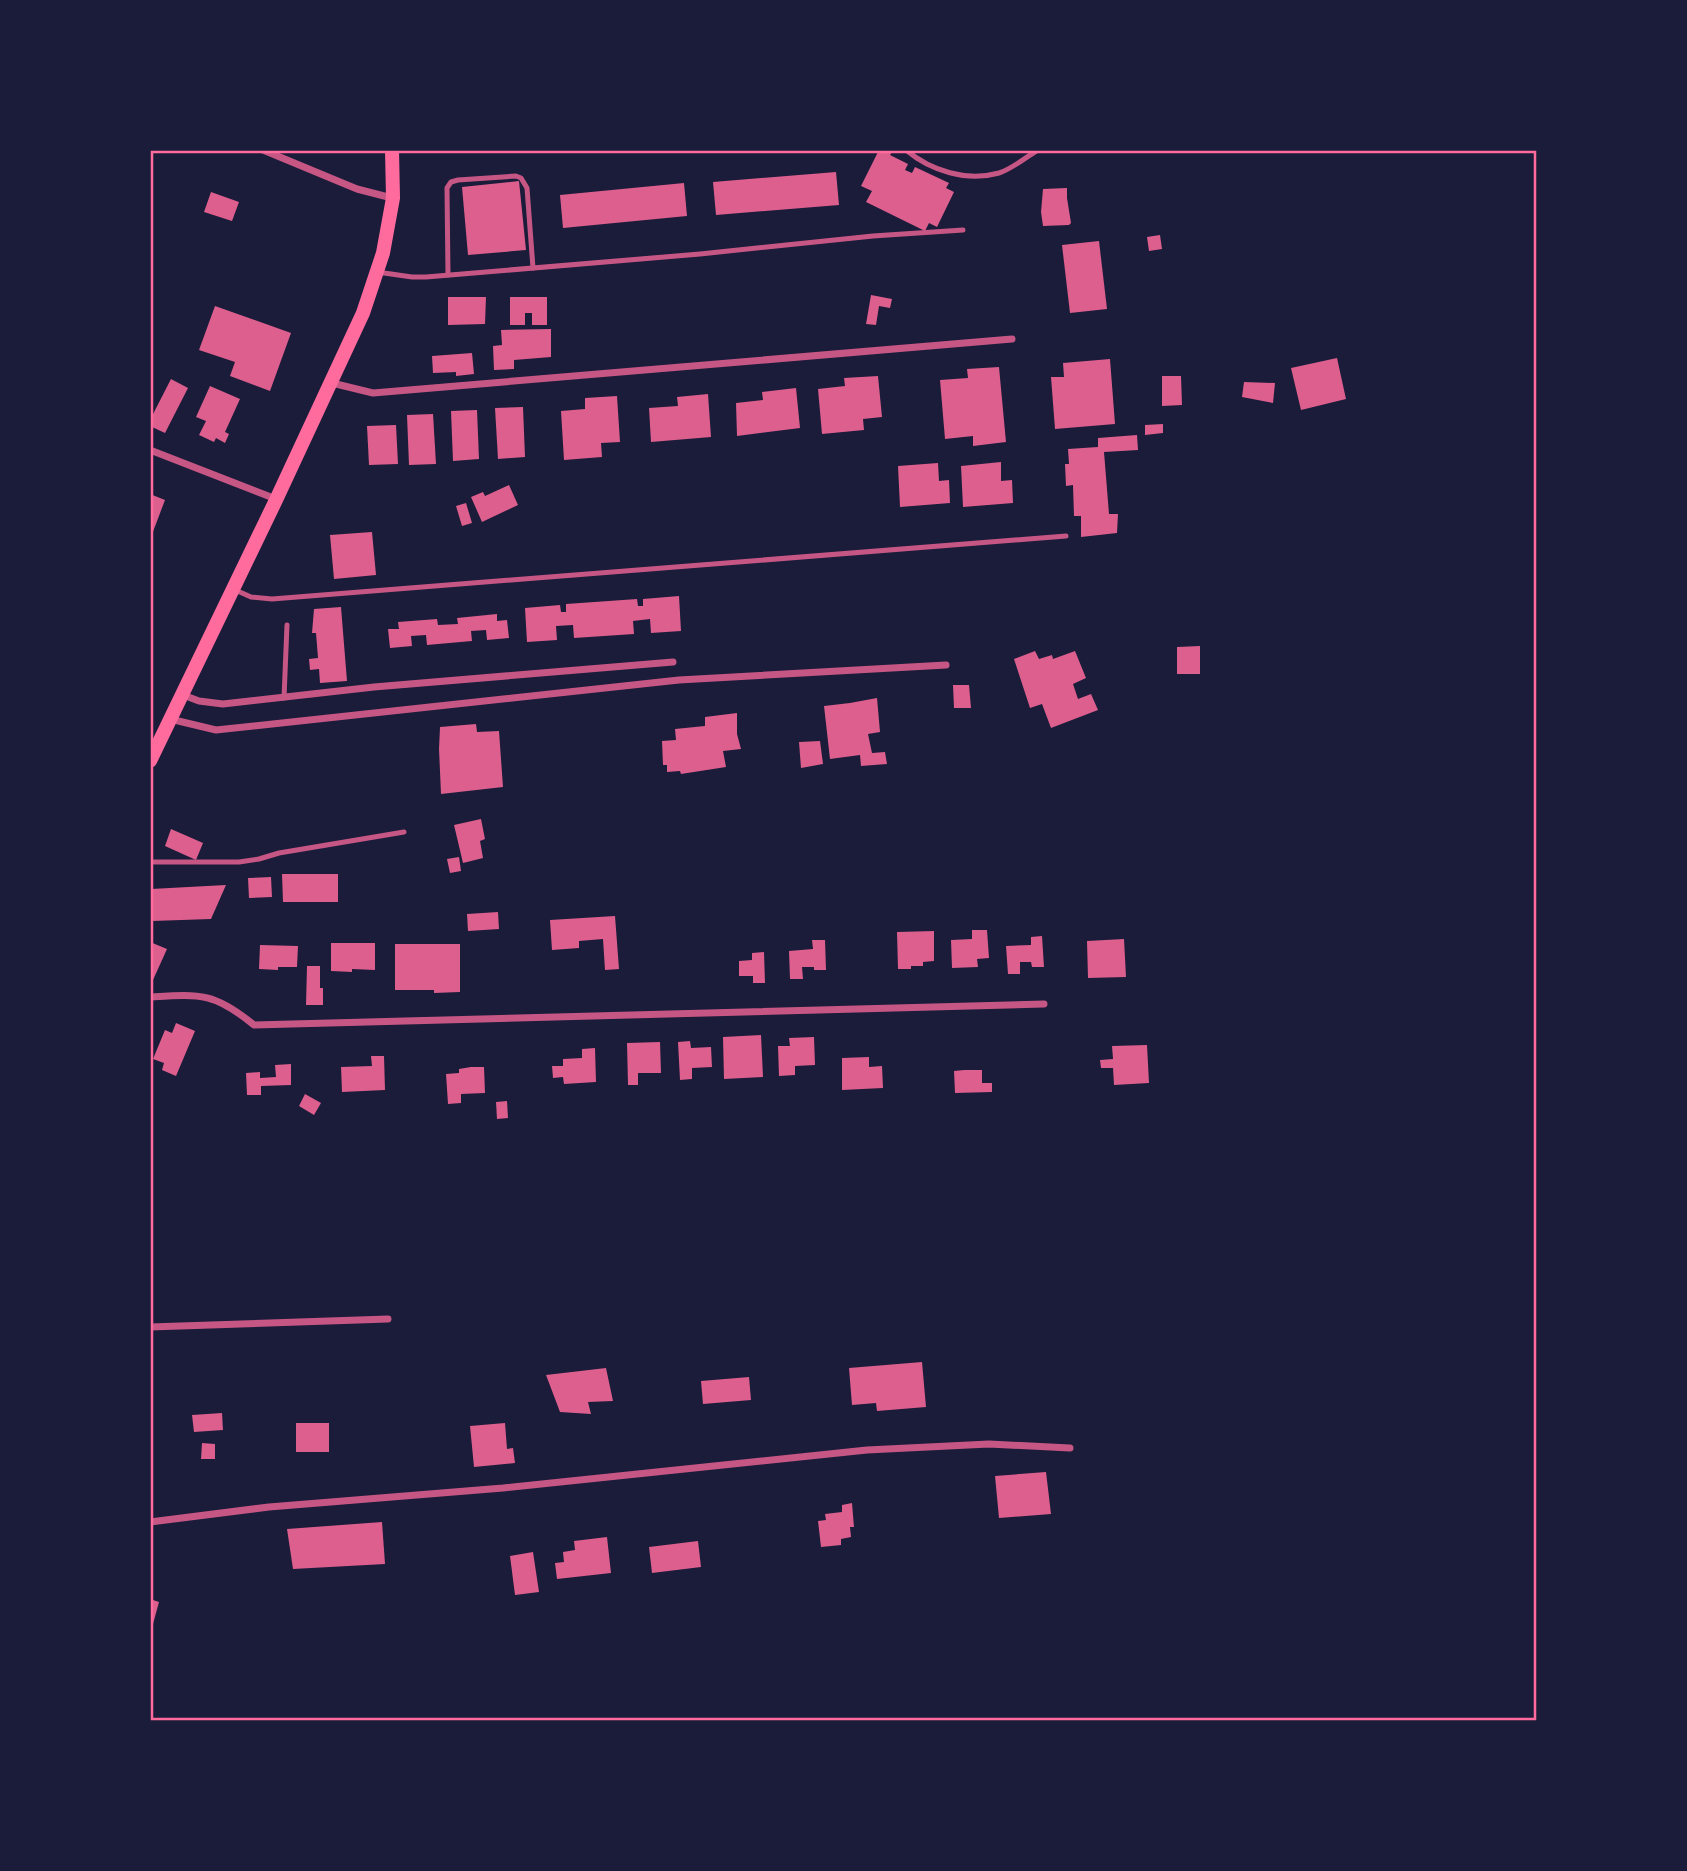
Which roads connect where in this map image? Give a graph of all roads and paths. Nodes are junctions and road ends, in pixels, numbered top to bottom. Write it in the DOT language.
graph roads {
  1 [pos="262,150"];
  2 [pos="392,150"];
  3 [pos="906,150"];
  4 [pos="1038,150"];
  5 [pos="393,198"];
  6 [pos="963,230"];
  7 [pos="533,268"];
  8 [pos="377,272"];
  9 [pos="448,275"];
  10 [pos="1012,339"];
  11 [pos="332,383"];
  12 [pos="150,450"];
  13 [pos="276,500"];
  14 [pos="1066,536"];
  15 [pos="232,588"];
  16 [pos="287,625"];
  17 [pos="673,662"];
  18 [pos="946,665"];
  19 [pos="182,695"];
  20 [pos="284,698"];
  21 [pos="170,719"];
  22 [pos="150,761"];
  23 [pos="404,832"];
  24 [pos="150,862"];
  25 [pos="150,997"];
  26 [pos="1044,1004"];
  27 [pos="388,1319"];
  28 [pos="150,1327"];
  29 [pos="1070,1448"];
  30 [pos="150,1521"];
  1 -- 5 [label="street"];
  2 -- 5 [label="main road"];
  3 -- 4 [label="lane"];
  5 -- 8 [label="main road"];
  6 -- 7 [label="lane"];
  7 -- 9 [label="lane"];
  7 -- 9 [label="lane"];
  8 -- 9 [label="lane"];
  8 -- 11 [label="main road"];
  10 -- 11 [label="street"];
  11 -- 13 [label="main road"];
  12 -- 13 [label="street"];
  13 -- 15 [label="main road"];
  14 -- 15 [label="lane"];
  15 -- 19 [label="main road"];
  16 -- 20 [label="lane"];
  17 -- 20 [label="street"];
  18 -- 21 [label="street"];
  19 -- 20 [label="street"];
  19 -- 21 [label="main road"];
  21 -- 22 [label="main road"];
  23 -- 24 [label="lane"];
  25 -- 26 [label="street"];
  27 -- 28 [label="street"];
  29 -- 30 [label="street"];
}
